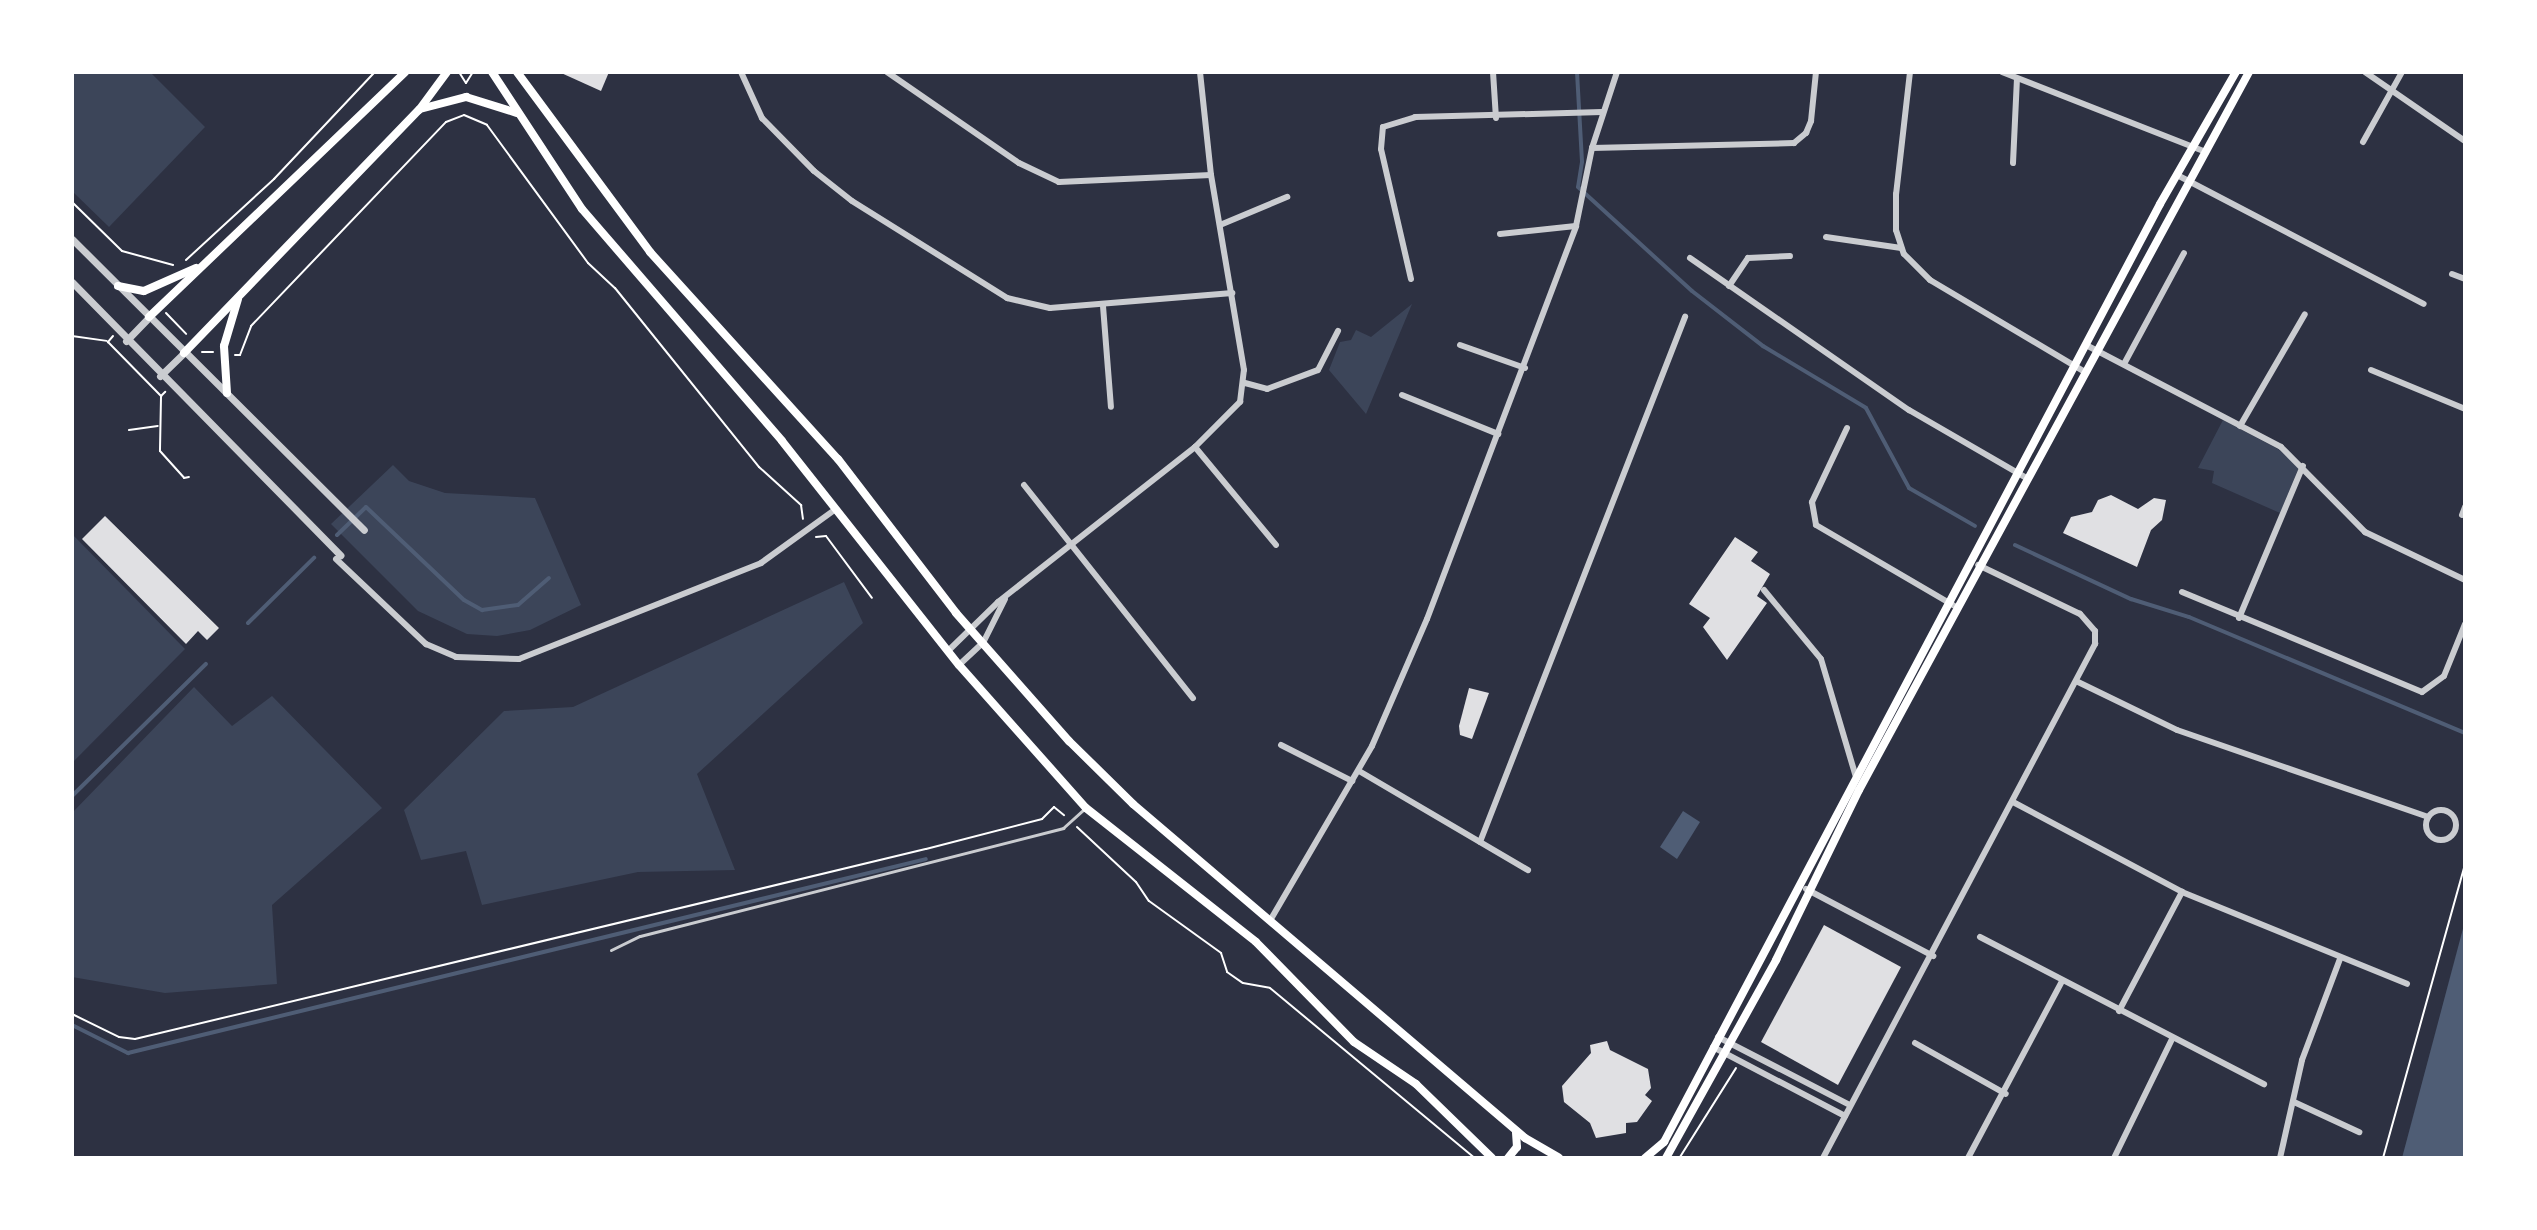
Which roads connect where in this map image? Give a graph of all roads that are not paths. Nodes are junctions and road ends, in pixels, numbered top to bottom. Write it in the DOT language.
graph roads {
  1 [pos="405,72"];
  2 [pos="447,72"];
  3 [pos="492,72"];
  4 [pos="741,72"];
  5 [pos="887,72"];
  6 [pos="1200,72"];
  7 [pos="1493,72"];
  8 [pos="1617,72"];
  9 [pos="1816,72"];
  10 [pos="1910,72"];
  11 [pos="2002,72"];
  12 [pos="2236,72"];
  13 [pos="2249,72"];
  14 [pos="2365,72"];
  15 [pos="2402,72"];
  16 [pos="519,73"];
  17 [pos="2017,79"];
  18 [pos="2391,90"];
  19 [pos="419,110"];
  20 [pos="1602,112"];
  21 [pos="518,113"];
  22 [pos="1496,118"];
  23 [pos="2465,141"];
  24 [pos="2363,142"];
  25 [pos="2194,146"];
  26 [pos="1592,148"];
  27 [pos="2204,151"];
  28 [pos="2013,163"];
  29 [pos="1211,175"];
  30 [pos="2179,176"];
  31 [pos="2189,181"];
  32 [pos="1287,197"];
  33 [pos="1220,225"];
  34 [pos="1576,226"];
  35 [pos="1500,234"];
  36 [pos="1826,237"];
  37 [pos="72,239"];
  38 [pos="1901,248"];
  39 [pos="2184,253"];
  40 [pos="1790,256"];
  41 [pos="213,258"];
  42 [pos="1690,258"];
  43 [pos="2452,274"];
  44 [pos="1411,279"];
  45 [pos="2465,279"];
  46 [pos="72,282"];
  47 [pos="118,286"];
  48 [pos="1729,286"];
  49 [pos="1232,293"];
  50 [pos="239,294"];
  51 [pos="2424,304"];
  52 [pos="1103,306"];
  53 [pos="2305,314"];
  54 [pos="149,317"];
  55 [pos="1685,317"];
  56 [pos="1338,331"];
  57 [pos="126,341"];
  58 [pos="1460,345"];
  59 [pos="2086,345"];
  60 [pos="2097,350"];
  61 [pos="184,353"];
  62 [pos="2124,364"];
  63 [pos="2076,367"];
  64 [pos="1525,368"];
  65 [pos="2371,370"];
  66 [pos="2085,372"];
  67 [pos="160,376"];
  68 [pos="1245,383"];
  69 [pos="227,393"];
  70 [pos="1402,395"];
  71 [pos="1111,407"];
  72 [pos="2465,409"];
  73 [pos="2240,426"];
  74 [pos="1847,428"];
  75 [pos="1498,434"];
  76 [pos="1195,447"];
  77 [pos="2303,466"];
  78 [pos="2019,474"];
  79 [pos="2028,479"];
  80 [pos="1024,485"];
  81 [pos="2465,507"];
  82 [pos="836,509"];
  83 [pos="2462,515"];
  84 [pos="364,530"];
  85 [pos="1276,545"];
  86 [pos="1073,546"];
  87 [pos="338,557"];
  88 [pos="1971,562"];
  89 [pos="1982,566"];
  90 [pos="2465,580"];
  91 [pos="1764,590"];
  92 [pos="2182,592"];
  93 [pos="1005,599"];
  94 [pos="1948,602"];
  95 [pos="1958,607"];
  96 [pos="2239,618"];
  97 [pos="2465,624"];
  98 [pos="970,627"];
  99 [pos="983,643"];
  100 [pos="948,651"];
  101 [pos="959,665"];
  102 [pos="2076,681"];
  103 [pos="1193,698"];
  104 [pos="1281,745"];
  105 [pos="1359,771"];
  106 [pos="1856,774"];
  107 [pos="1352,781"];
  108 [pos="1859,790"];
  109 [pos="2013,802"];
  110 [pos="1086,808"];
  111 [pos="2428,817"];
  112 [pos="1480,842"];
  113 [pos="1528,870"];
  114 [pos="1799,885"];
  115 [pos="1809,890"];
  116 [pos="2182,892"];
  117 [pos="1271,919"];
  118 [pos="1980,937"];
  119 [pos="611,950"];
  120 [pos="1933,956"];
  121 [pos="2340,959"];
  122 [pos="2062,981"];
  123 [pos="2407,984"];
  124 [pos="2119,1011"];
  125 [pos="1718,1037"];
  126 [pos="2172,1039"];
  127 [pos="1730,1043"];
  128 [pos="1915,1043"];
  129 [pos="1713,1047"];
  130 [pos="1724,1053"];
  131 [pos="2264,1084"];
  132 [pos="2006,1094"];
  133 [pos="2294,1102"];
  134 [pos="1850,1105"];
  135 [pos="1845,1116"];
  136 [pos="1516,1130"];
  137 [pos="2359,1132"];
  138 [pos="2115,1156"];
  139 [pos="1492,1158"];
  140 [pos="1508,1158"];
  141 [pos="1559,1158"];
  142 [pos="1645,1158"];
  143 [pos="1666,1158"];
  144 [pos="1823,1158"];
  145 [pos="1968,1158"];
  146 [pos="2127,1158"];
  147 [pos="2280,1158"];
  1 -- 41 [label="main road"];
  2 -- 19 [label="main road"];
  3 -- 21 [label="main road"];
  4 -- 52 [label="street"];
  5 -- 29 [label="street"];
  6 -- 29 [label="street"];
  7 -- 22 [label="street"];
  8 -- 20 [label="street"];
  9 -- 26 [label="street"];
  10 -- 38 [label="street"];
  11 -- 17 [label="street"];
  12 -- 25 [label="main road"];
  13 -- 27 [label="main road"];
  14 -- 18 [label="street"];
  15 -- 18 [label="street"];
  16 -- 98 [label="main road"];
  17 -- 25 [label="street"];
  17 -- 28 [label="street"];
  18 -- 23 [label="street"];
  18 -- 24 [label="street"];
  19 -- 21 [label="main road"];
  19 -- 50 [label="main road"];
  20 -- 22 [label="street"];
  20 -- 26 [label="street"];
  21 -- 82 [label="main road"];
  22 -- 44 [label="street"];
  25 -- 27 [label="street"];
  25 -- 30 [label="main road"];
  26 -- 34 [label="street"];
  27 -- 31 [label="main road"];
  29 -- 33 [label="street"];
  30 -- 31 [label="street"];
  30 -- 59 [label="main road"];
  31 -- 51 [label="street"];
  31 -- 60 [label="main road"];
  32 -- 33 [label="street"];
  33 -- 49 [label="street"];
  34 -- 35 [label="street"];
  34 -- 64 [label="street"];
  36 -- 38 [label="street"];
  37 -- 47 [label="street"];
  38 -- 63 [label="street"];
  39 -- 62 [label="street"];
  40 -- 48 [label="street"];
  41 -- 47 [label="main road"];
  41 -- 54 [label="main road"];
  42 -- 48 [label="street"];
  43 -- 45 [label="street"];
  46 -- 57 [label="street"];
  47 -- 54 [label="street"];
  48 -- 78 [label="street"];
  49 -- 52 [label="street"];
  49 -- 68 [label="street"];
  50 -- 61 [label="main road"];
  50 -- 69 [label="main road"];
  52 -- 71 [label="street"];
  53 -- 73 [label="street"];
  54 -- 57 [label="street"];
  54 -- 61 [label="street"];
  55 -- 112 [label="street"];
  56 -- 68 [label="street"];
  57 -- 67 [label="street"];
  58 -- 64 [label="street"];
  59 -- 60 [label="street"];
  59 -- 63 [label="main road"];
  60 -- 62 [label="street"];
  60 -- 66 [label="main road"];
  61 -- 67 [label="street"];
  61 -- 69 [label="street"];
  62 -- 73 [label="street"];
  63 -- 66 [label="street"];
  63 -- 78 [label="main road"];
  64 -- 75 [label="street"];
  65 -- 72 [label="street"];
  66 -- 79 [label="main road"];
  67 -- 87 [label="street"];
  68 -- 76 [label="street"];
  69 -- 84 [label="street"];
  70 -- 75 [label="street"];
  73 -- 77 [label="street"];
  74 -- 94 [label="street"];
  75 -- 105 [label="street"];
  76 -- 85 [label="street"];
  76 -- 86 [label="street"];
  77 -- 90 [label="street"];
  77 -- 96 [label="street"];
  78 -- 79 [label="street"];
  78 -- 88 [label="main road"];
  79 -- 89 [label="main road"];
  80 -- 86 [label="street"];
  81 -- 83 [label="street"];
  82 -- 87 [label="street"];
  82 -- 100 [label="main road"];
  86 -- 93 [label="street"];
  86 -- 103 [label="street"];
  88 -- 89 [label="street"];
  88 -- 94 [label="main road"];
  89 -- 95 [label="main road"];
  89 -- 102 [label="street"];
  91 -- 106 [label="street"];
  92 -- 96 [label="street"];
  93 -- 98 [label="street"];
  93 -- 99 [label="street"];
  94 -- 95 [label="street"];
  94 -- 106 [label="main road"];
  95 -- 108 [label="main road"];
  96 -- 97 [label="street"];
  98 -- 99 [label="main road"];
  98 -- 100 [label="street"];
  99 -- 101 [label="street"];
  99 -- 117 [label="main road"];
  100 -- 101 [label="main road"];
  101 -- 110 [label="main road"];
  102 -- 109 [label="street"];
  102 -- 111 [label="street"];
  104 -- 107 [label="street"];
  105 -- 107 [label="street"];
  105 -- 112 [label="street"];
  106 -- 108 [label="street"];
  106 -- 114 [label="main road"];
  107 -- 117 [label="street"];
  108 -- 115 [label="main road"];
  109 -- 116 [label="street"];
  109 -- 120 [label="street"];
  110 -- 119 [label="lane"];
  110 -- 139 [label="main road"];
  111 -- 111 [label="street"];
  112 -- 113 [label="street"];
  114 -- 115 [label="street"];
  114 -- 125 [label="main road"];
  115 -- 120 [label="street"];
  115 -- 127 [label="main road"];
  116 -- 121 [label="street"];
  116 -- 124 [label="street"];
  117 -- 136 [label="main road"];
  118 -- 122 [label="street"];
  120 -- 134 [label="street"];
  121 -- 123 [label="street"];
  121 -- 133 [label="street"];
  122 -- 124 [label="street"];
  122 -- 132 [label="street"];
  124 -- 126 [label="street"];
  125 -- 127 [label="street"];
  125 -- 129 [label="main road"];
  126 -- 131 [label="street"];
  126 -- 138 [label="street"];
  127 -- 130 [label="main road"];
  127 -- 134 [label="street"];
  128 -- 132 [label="street"];
  129 -- 130 [label="street"];
  129 -- 142 [label="main road"];
  130 -- 135 [label="street"];
  130 -- 143 [label="main road"];
  132 -- 145 [label="street"];
  133 -- 137 [label="street"];
  133 -- 147 [label="street"];
  134 -- 135 [label="street"];
  135 -- 144 [label="street"];
  136 -- 140 [label="main road"];
  136 -- 141 [label="main road"];
  138 -- 146 [label="street"];
}
